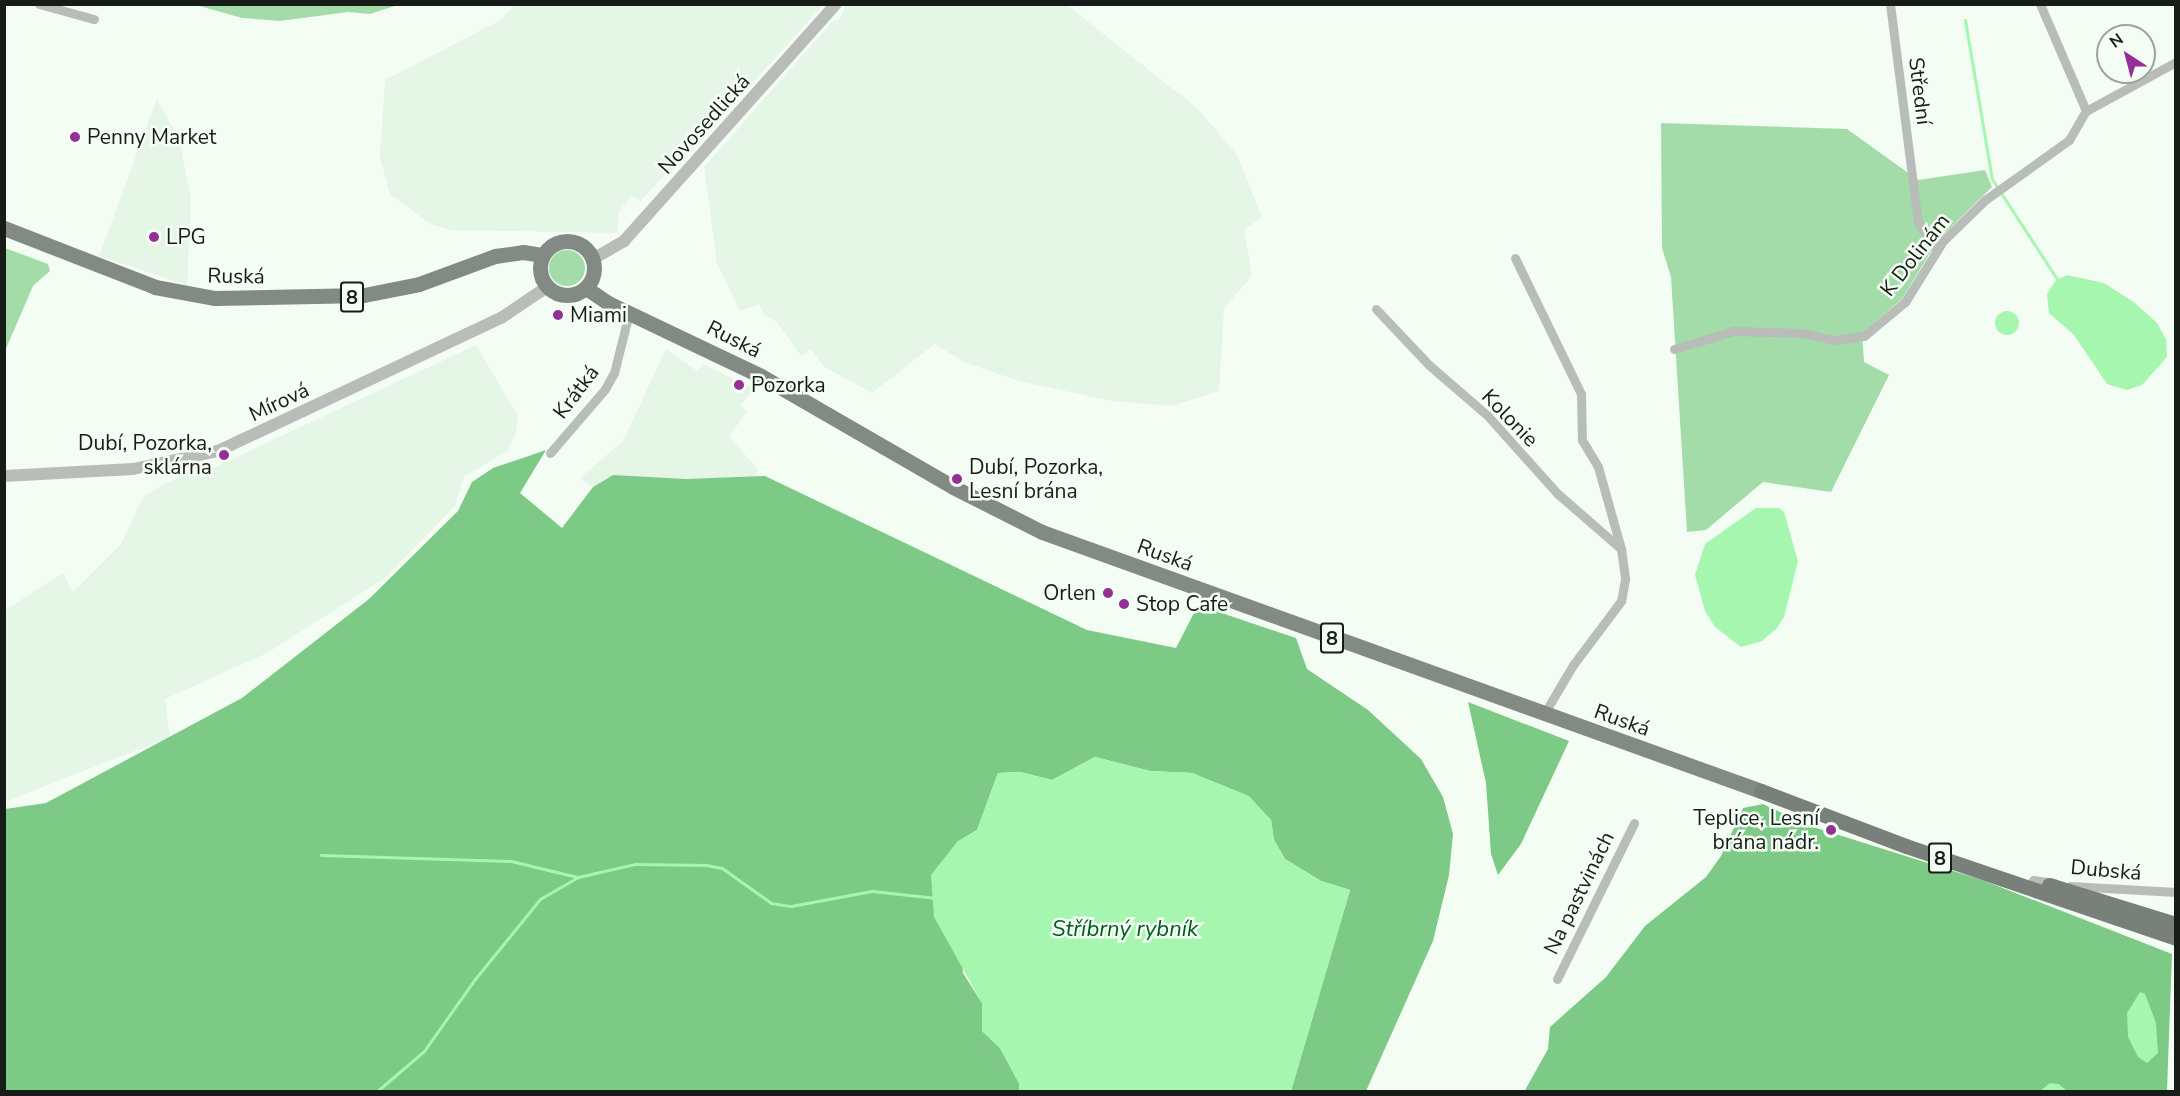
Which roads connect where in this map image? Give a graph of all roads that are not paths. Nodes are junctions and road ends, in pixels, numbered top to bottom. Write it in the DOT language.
graph roads {
  1 [pos="39,4"];
  2 [pos="82,4"];
  3 [pos="836,4"];
  4 [pos="1890,4"];
  5 [pos="2040,4"];
  6 [pos="80,15"];
  7 [pos="94,19"];
  8 [pos="2175,62"];
  9 [pos="2086,111"];
  10 [pos="4,228"];
  11 [pos="1937,250"];
  12 [pos="543,255"];
  13 [pos="1515,258"];
  14 [pos="593,259"];
  15 [pos="547,287"];
  16 [pos="586,288"];
  17 [pos="1376,309"];
  18 [pos="629,313"];
  19 [pos="1674,349"];
  20 [pos="550,453"];
  21 [pos="4,476"];
  22 [pos="1621,549"];
  23 [pos="1544,714"];
  24 [pos="1761,791"];
  25 [pos="1634,823"];
  26 [pos="2033,880"];
  27 [pos="2175,892"];
  28 [pos="2175,924"];
  29 [pos="2175,938"];
  30 [pos="1557,979"];
  1 -- 6 [label="street"];
  2 -- 6 [label="street"];
  3 -- 14 [label="street, Novosedlická"];
  4 -- 11 [label="street, Střední"];
  5 -- 9 [label="street"];
  6 -- 7 [label="street"];
  8 -- 9 [label="street"];
  9 -- 11 [label="street, K Dolinám"];
  10 -- 12 [label="main road, Ruská / 8"];
  11 -- 19 [label="street, K Dolinám"];
  12 -- 14 [label="main road"];
  12 -- 15 [label="main road"];
  13 -- 22 [label="street"];
  14 -- 16 [label="main road"];
  15 -- 16 [label="main road"];
  15 -- 21 [label="street, Mírová"];
  16 -- 18 [label="main road, Ruská / 8"];
  17 -- 22 [label="street, Kolonie"];
  18 -- 20 [label="street, Krátká"];
  18 -- 23 [label="main road, Ruská / 8"];
  22 -- 23 [label="street"];
  23 -- 24 [label="main road, Ruská / 8"];
  24 -- 26 [label="highway, 8"];
  24 -- 29 [label="highway, 8"];
  25 -- 30 [label="street, Na pastvinách"];
  26 -- 27 [label="street, Dubská"];
  26 -- 28 [label="highway, 8"];
}
